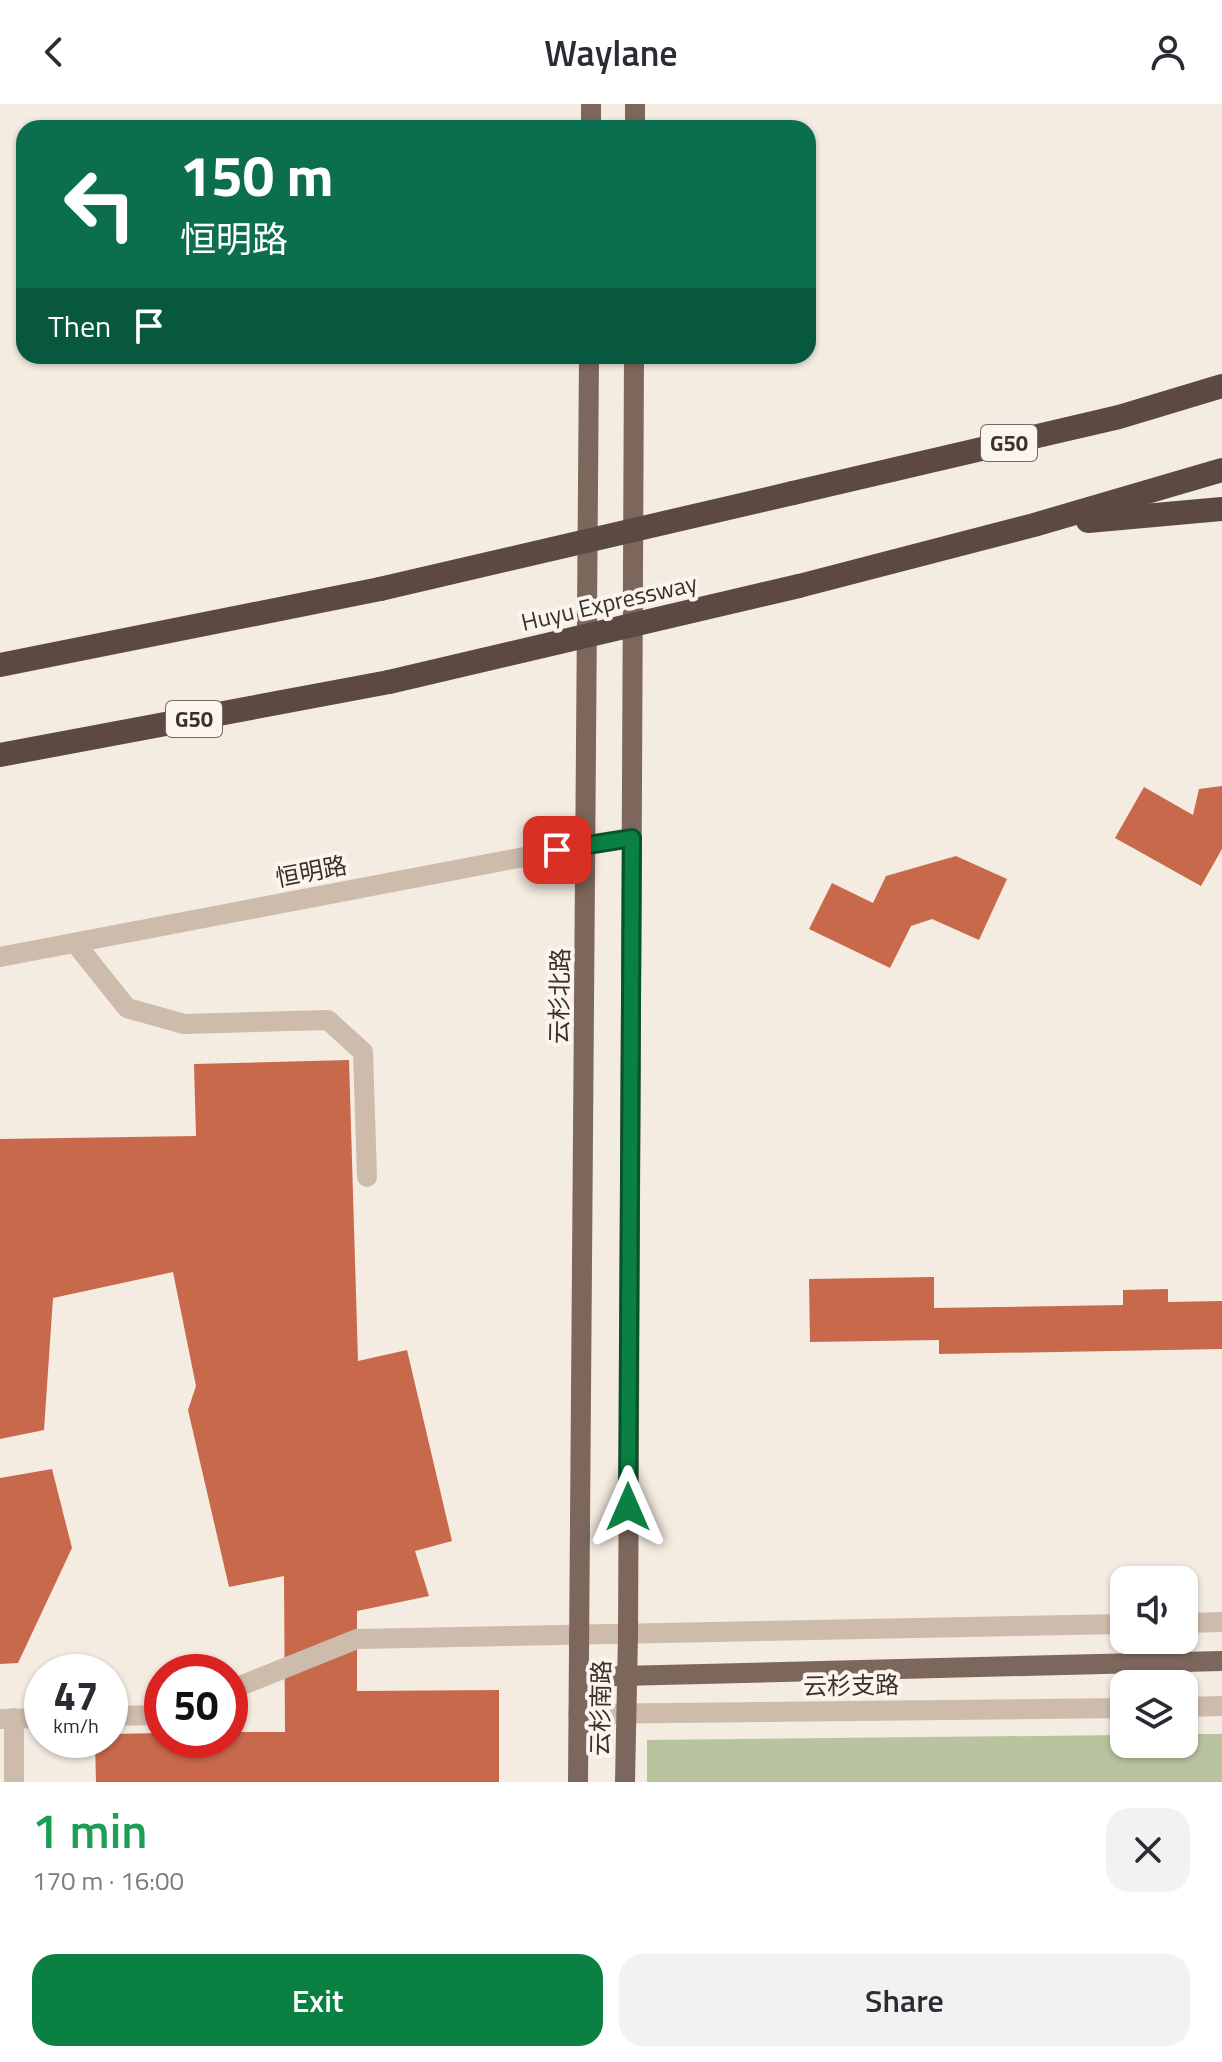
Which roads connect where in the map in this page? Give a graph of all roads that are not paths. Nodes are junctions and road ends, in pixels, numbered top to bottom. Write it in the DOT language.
graph roads {
  1 [pos="589,364"];
  2 [pos="634,364"];
  3 [pos="1222,386"];
  4 [pos="1222,470"];
  5 [pos="1222,509"];
  6 [pos="1034,525"];
  7 [pos="0,665"];
  8 [pos="0,755"];
  9 [pos="632,838"];
  10 [pos="587,845"];
  11 [pos="75,943"];
  12 [pos="0,957"];
  13 [pos="367,1177"];
  14 [pos="1222,1622"];
  15 [pos="1198,1623"];
  16 [pos="1110,1624"];
  17 [pos="628,1635"];
  18 [pos="579,1636"];
  19 [pos="1222,1661"];
  20 [pos="627,1676"];
  21 [pos="579,1677"];
  22 [pos="248,1683"];
  23 [pos="1222,1706"];
  24 [pos="1198,1707"];
  25 [pos="1110,1708"];
  26 [pos="578,1714"];
  27 [pos="626,1714"];
  28 [pos="7,1719"];
  29 [pos="14,1782"];
  30 [pos="578,1782"];
  31 [pos="625,1782"];
  1 -- 10 [label="main road, 云杉北路"];
  2 -- 9 [label="main road"];
  3 -- 7 [label="highway, G50, bridge"];
  4 -- 6 [label="highway, Huyu Expressway / G50"];
  5 -- 6 [label="highway"];
  6 -- 8 [label="highway, Huyu Expressway / G50, bridge"];
  9 -- 10 [label="street, 恒明路"];
  9 -- 17 [label="main road"];
  10 -- 11 [label="street, 恒明路"];
  10 -- 18 [label="main road, 云杉北路"];
  11 -- 12 [label="street, 恒明路"];
  11 -- 13 [label="street"];
  14 -- 15 [label="street"];
  16 -- 17 [label="street"];
  17 -- 18 [label="street"];
  17 -- 20 [label="main road, 云杉南路"];
  18 -- 21 [label="main road, 云杉南路"];
  18 -- 22 [label="street"];
  19 -- 20 [label="main road"];
  20 -- 21 [label="main road"];
  20 -- 27 [label="main road, 云杉南路"];
  21 -- 26 [label="main road, 云杉南路"];
  23 -- 24 [label="street"];
  25 -- 27 [label="street, 云杉支路"];
  26 -- 27 [label="street, 云杉支路"];
  26 -- 30 [label="main road, 云杉南路"];
  27 -- 31 [label="main road, 云杉南路"];
  28 -- 29 [label="street"];
}
